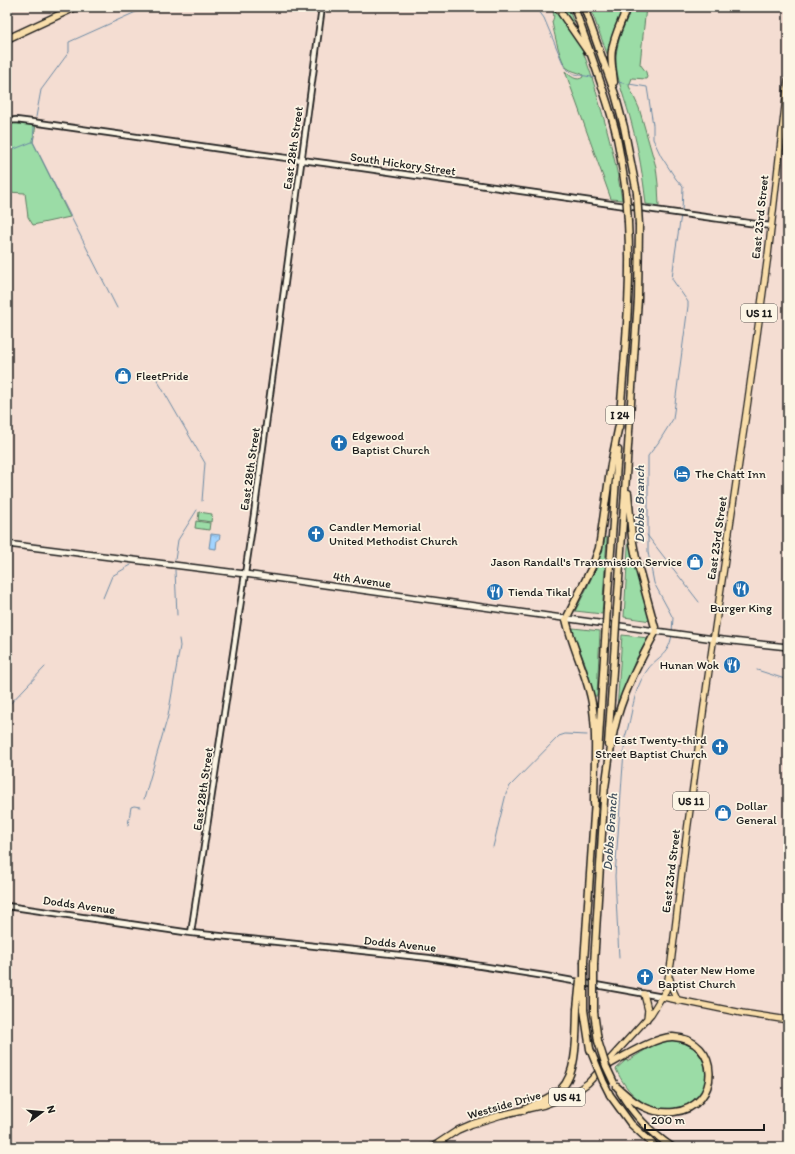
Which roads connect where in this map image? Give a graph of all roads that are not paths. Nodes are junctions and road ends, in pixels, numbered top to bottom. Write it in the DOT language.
graph roads {
  1 [pos="76,7"];
  2 [pos="322,7"];
  3 [pos="556,7"];
  4 [pos="574,7"];
  5 [pos="584,7"];
  6 [pos="627,7"];
  7 [pos="7,39"];
  8 [pos="593,60"];
  9 [pos="788,80"];
  10 [pos="615,94"];
  11 [pos="7,121"];
  12 [pos="301,159"];
  13 [pos="771,226"];
  14 [pos="619,425"];
  15 [pos="627,473"];
  16 [pos="7,544"];
  17 [pos="245,574"];
  18 [pos="566,619"];
  19 [pos="656,631"];
  20 [pos="714,639"];
  21 [pos="788,647"];
  22 [pos="605,788"];
  23 [pos="594,804"];
  24 [pos="7,906"];
  25 [pos="191,933"];
  26 [pos="669,977"];
  27 [pos="644,994"];
  28 [pos="663,997"];
  29 [pos="678,1001"];
  30 [pos="580,1010"];
  31 [pos="647,1019"];
  32 [pos="788,1020"];
  33 [pos="601,1069"];
  34 [pos="616,1085"];
  35 [pos="524,1110"];
  36 [pos="432,1147"];
  37 [pos="656,1147"];
  38 [pos="672,1147"];
  1 -- 7 [label="highway"];
  2 -- 12 [label="street, East 28th Street"];
  3 -- 8 [label="highway"];
  4 -- 8 [label="highway, I 24"];
  5 -- 10 [label="highway, I 24"];
  6 -- 10 [label="highway"];
  8 -- 14 [label="highway, I 24, bridge"];
  9 -- 13 [label="main road, East 23rd Street / US 11"];
  10 -- 15 [label="highway, I 24, bridge"];
  11 -- 12 [label="street, South Hickory Street"];
  12 -- 13 [label="street, South Hickory Street"];
  12 -- 17 [label="street, East 28th Street"];
  13 -- 20 [label="main road, East 23rd Street / US 11"];
  14 -- 18 [label="highway"];
  14 -- 23 [label="highway, I 24, bridge"];
  15 -- 19 [label="highway"];
  15 -- 22 [label="highway, I 24, bridge"];
  16 -- 17 [label="main road, 4th Avenue"];
  17 -- 18 [label="main road, 4th Avenue"];
  17 -- 25 [label="street, East 28th Street"];
  18 -- 19 [label="main road, 4th Avenue"];
  18 -- 23 [label="highway"];
  19 -- 20 [label="main road, 4th Avenue"];
  19 -- 22 [label="highway"];
  20 -- 21 [label="main road, 4th Avenue"];
  20 -- 26 [label="main road, East 23rd Street / US 11"];
  22 -- 34 [label="highway, I 24, bridge"];
  23 -- 30 [label="highway, I 24, bridge"];
  24 -- 25 [label="street, Dodds Avenue"];
  25 -- 27 [label="street, Dodds Avenue"];
  26 -- 28 [label="main road, East 23rd Street / US 11"];
  26 -- 29 [label="main road"];
  27 -- 28 [label="street, Dodds Avenue"];
  27 -- 31 [label="main road"];
  28 -- 29 [label="main road, Dodds Avenue"];
  28 -- 31 [label="main road, Westside Drive / US 41"];
  29 -- 32 [label="main road, Dodds Avenue"];
  30 -- 35 [label="highway"];
  30 -- 37 [label="highway, I 24, bridge"];
  31 -- 33 [label="main road, Westside Drive / US 41"];
  33 -- 34 [label="highway"];
  33 -- 35 [label="main road, Westside Drive / US 41"];
  34 -- 38 [label="highway, I 24"];
  35 -- 36 [label="main road, Westside Drive / US 41"];
}
